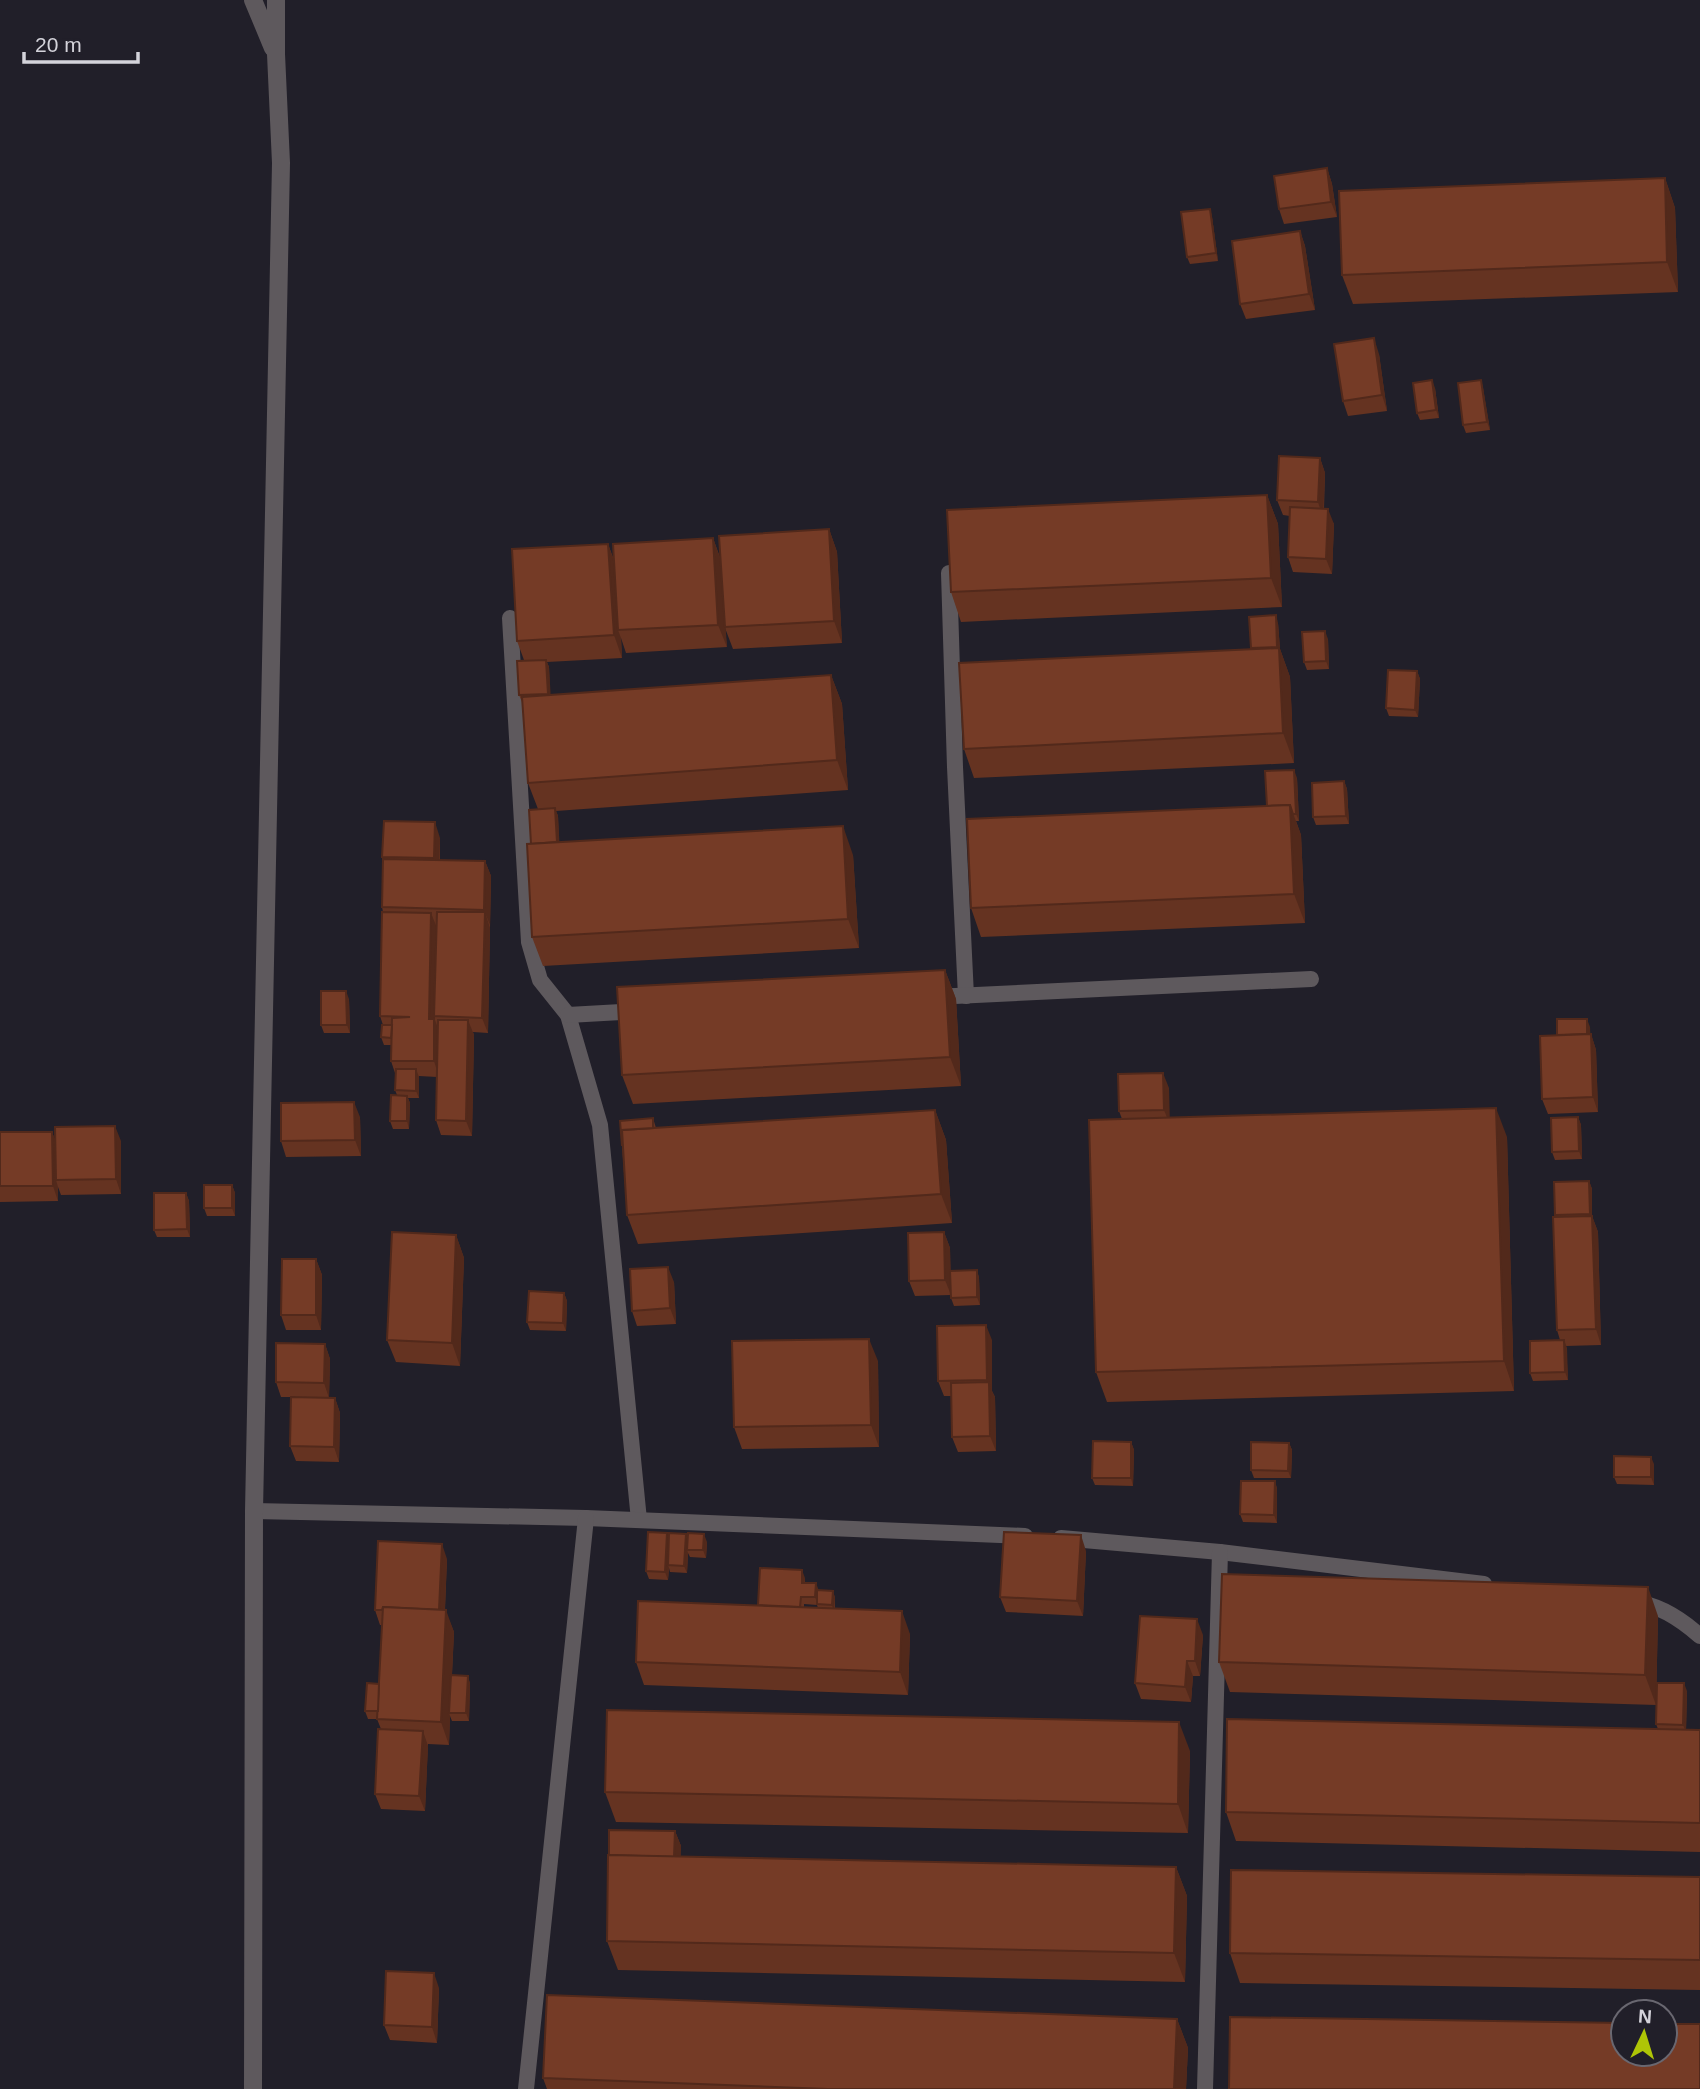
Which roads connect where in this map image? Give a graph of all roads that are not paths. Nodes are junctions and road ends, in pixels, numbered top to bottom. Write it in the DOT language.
graph roads {
  1 [pos="253,0"];
  2 [pos="276,0"];
  3 [pos="276,54"];
  4 [pos="949,573"];
  5 [pos="510,618"];
  6 [pos="1311,979"];
  7 [pos="966,996"];
  8 [pos="911,998"];
  9 [pos="651,1011"];
  10 [pos="568,1015"];
  11 [pos="254,1511"];
  12 [pos="586,1517"];
  13 [pos="639,1520"];
  14 [pos="1220,1552"];
  15 [pos="1506,1586"];
  16 [pos="1615,1599"];
  17 [pos="1700,1636"];
  18 [pos="253,2089"];
  19 [pos="526,2089"];
  20 [pos="1205,2089"];
  1 -- 3 [label="street"];
  2 -- 3 [label="street"];
  3 -- 11 [label="street"];
  4 -- 7 [label="lane"];
  5 -- 10 [label="lane"];
  6 -- 7 [label="lane"];
  7 -- 8 [label="lane"];
  9 -- 10 [label="lane"];
  10 -- 13 [label="lane"];
  11 -- 12 [label="lane"];
  11 -- 18 [label="street"];
  12 -- 13 [label="lane"];
  12 -- 19 [label="lane"];
  13 -- 14 [label="lane"];
  14 -- 15 [label="lane"];
  14 -- 20 [label="lane"];
  16 -- 17 [label="lane"];
}
